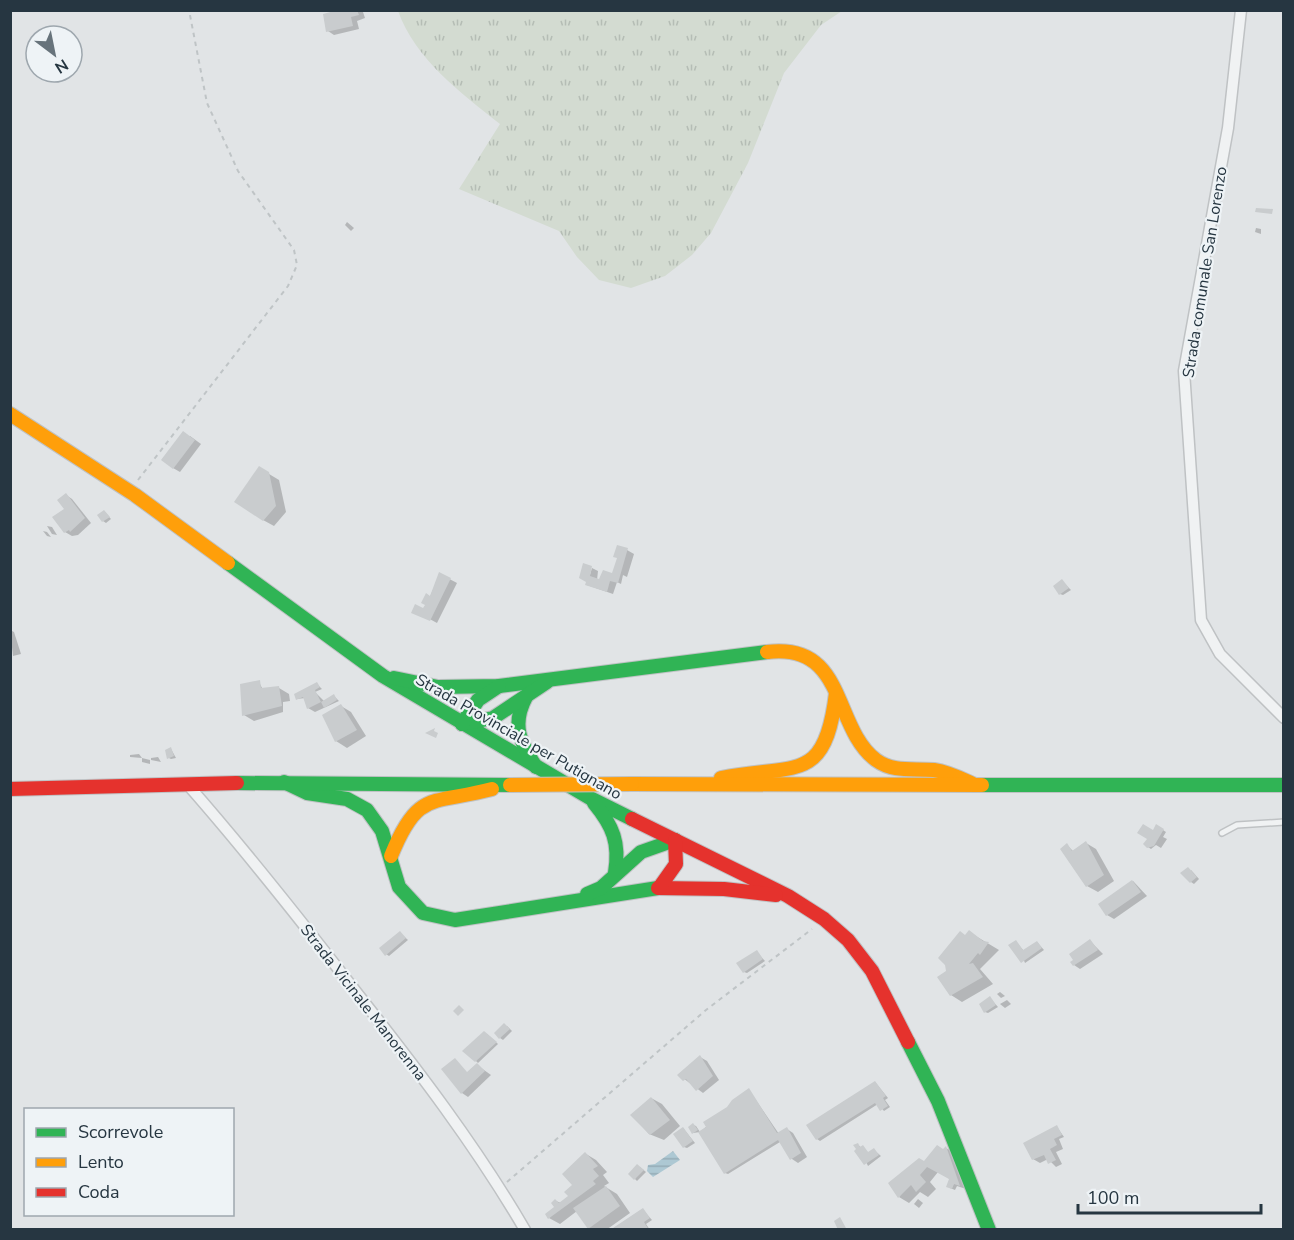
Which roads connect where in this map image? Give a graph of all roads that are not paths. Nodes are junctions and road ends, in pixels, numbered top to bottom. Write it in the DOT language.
graph roads {
  1 [pos="1241,10"];
  2 [pos="10,414"];
  3 [pos="383,676"];
  4 [pos="551,679"];
  5 [pos="500,686"];
  6 [pos="836,690"];
  7 [pos="528,694"];
  8 [pos="1284,718"];
  9 [pos="462,724"];
  10 [pos="538,769"];
  11 [pos="284,782"];
  12 [pos="703,783"];
  13 [pos="973,784"];
  14 [pos="188,785"];
  15 [pos="507,785"];
  16 [pos="1284,785"];
  17 [pos="10,789"];
  18 [pos="590,798"];
  19 [pos="1284,822"];
  20 [pos="1222,832"];
  21 [pos="675,840"];
  22 [pos="391,856"];
  23 [pos="615,873"];
  24 [pos="659,888"];
  25 [pos="788,896"];
  26 [pos="575,900"];
  27 [pos="525,1230"];
  28 [pos="989,1230"];
  1 -- 8 [label="street, Strada comunale San Lorenzo"];
  2 -- 3 [label="main road, Strada Provinciale per Putignano"];
  3 -- 5 [label="main road"];
  3 -- 9 [label="main road, Strada Provinciale per Putignano"];
  4 -- 5 [label="main road"];
  4 -- 6 [label="main road"];
  4 -- 7 [label="main road"];
  5 -- 9 [label="main road"];
  6 -- 12 [label="main road"];
  6 -- 13 [label="main road"];
  7 -- 9 [label="main road"];
  7 -- 10 [label="main road"];
  9 -- 10 [label="main road, Strada Provinciale per Putignano"];
  10 -- 18 [label="main road, Strada Provinciale per Putignano"];
  11 -- 14 [label="main road"];
  11 -- 15 [label="main road"];
  11 -- 22 [label="main road"];
  12 -- 13 [label="main road"];
  12 -- 15 [label="main road, bridge"];
  13 -- 16 [label="main road"];
  14 -- 17 [label="main road"];
  14 -- 27 [label="street, Strada Vicinale Manorenna"];
  15 -- 22 [label="main road"];
  18 -- 21 [label="main road, Strada Provinciale per Putignano"];
  18 -- 23 [label="main road"];
  19 -- 20 [label="lane"];
  21 -- 23 [label="main road"];
  21 -- 24 [label="main road"];
  21 -- 25 [label="main road, Strada Provinciale per Putignano"];
  22 -- 26 [label="main road"];
  23 -- 26 [label="main road"];
  24 -- 25 [label="main road"];
  24 -- 26 [label="main road"];
  25 -- 28 [label="main road, Strada Provinciale per Putignano"];
}
